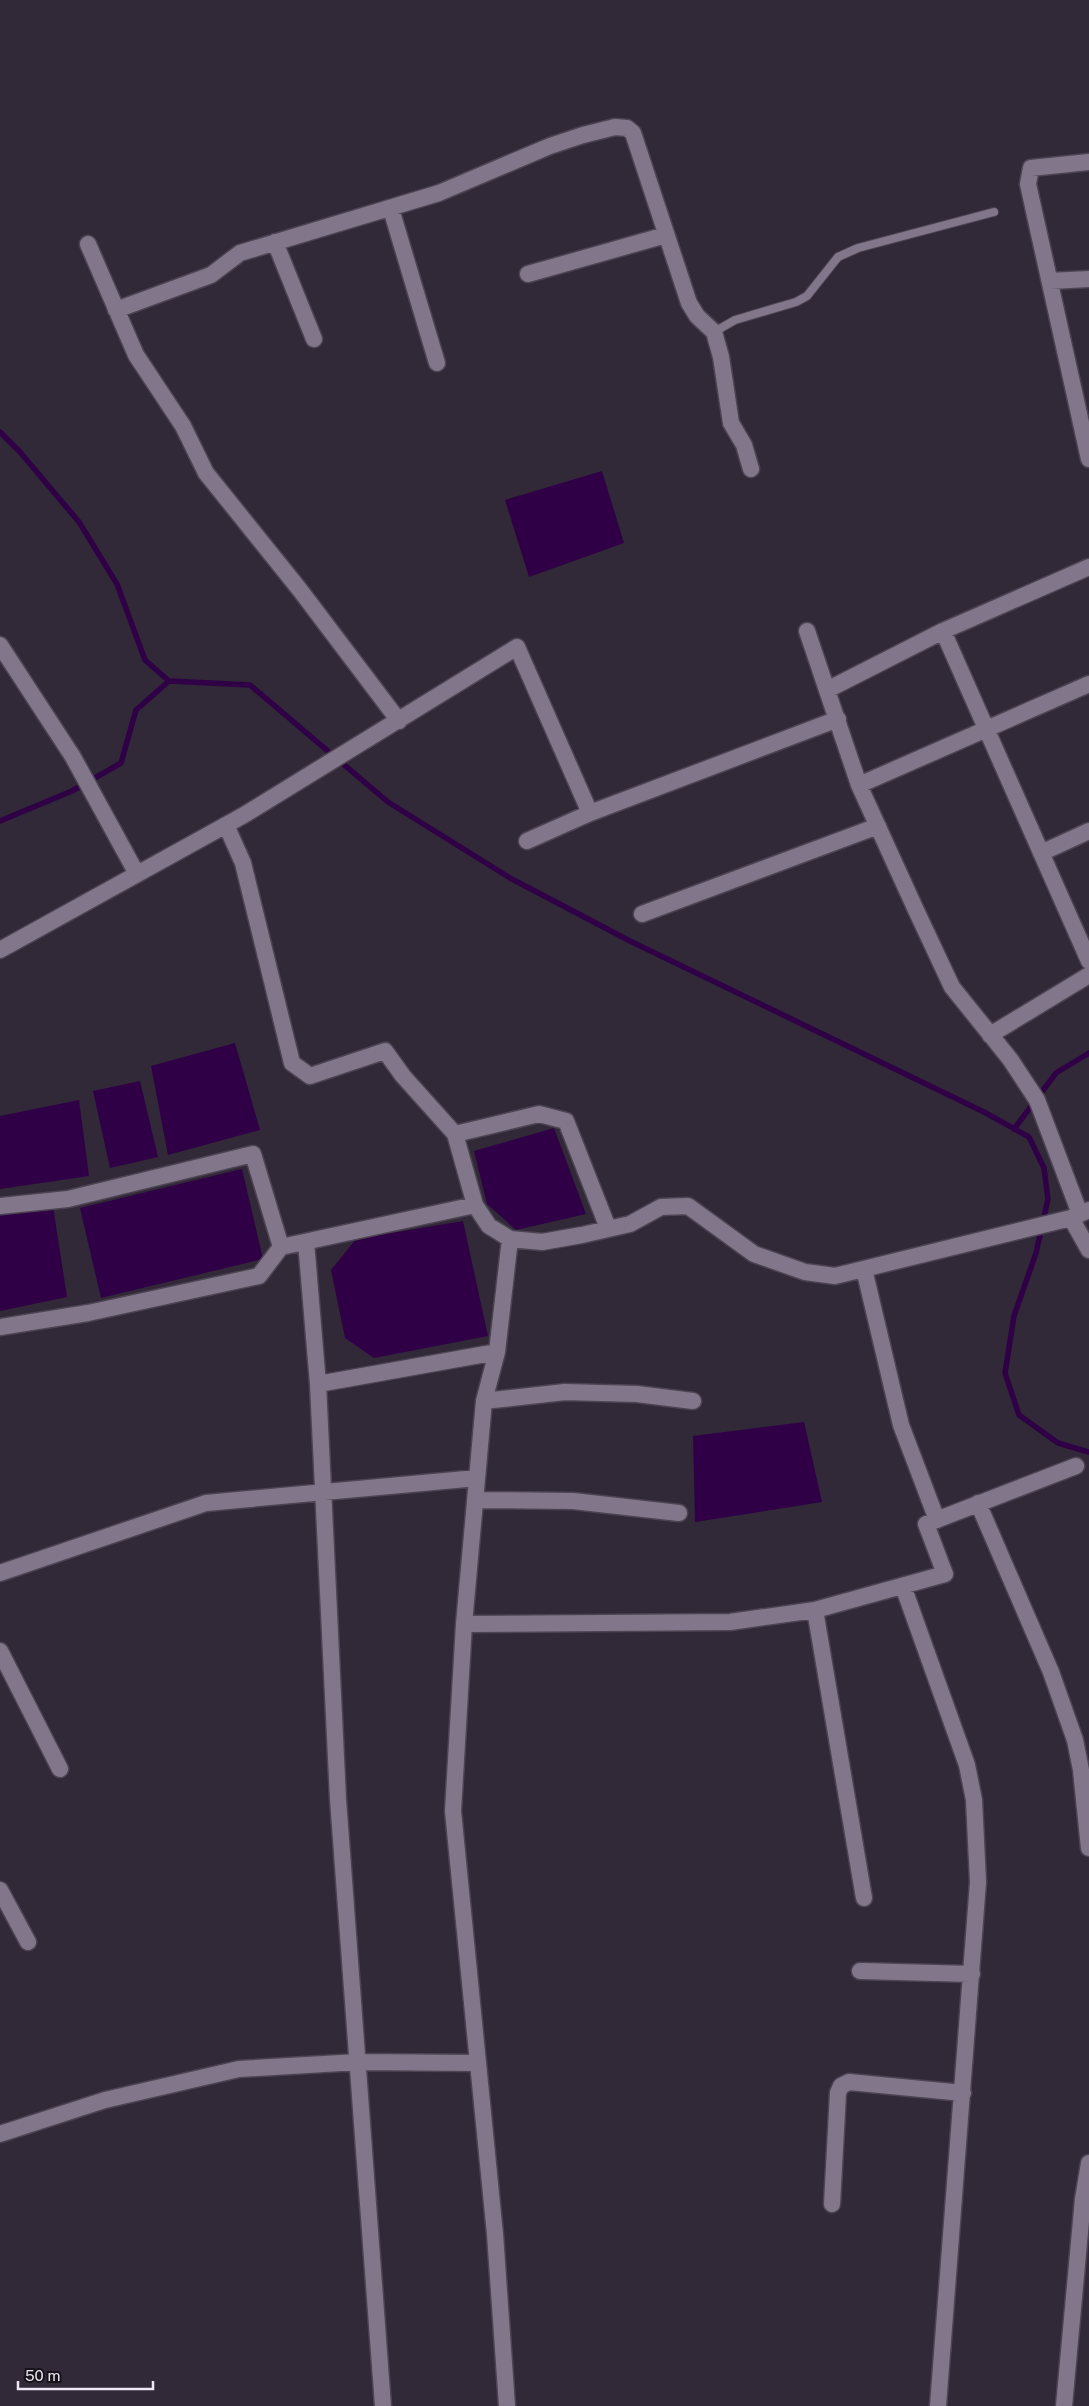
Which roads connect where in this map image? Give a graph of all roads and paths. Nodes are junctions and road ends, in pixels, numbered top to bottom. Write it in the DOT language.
graph roads {
  1 [pos="1089,162"];
  2 [pos="391,209"];
  3 [pos="994,212"];
  4 [pos="666,235"];
  5 [pos="275,242"];
  6 [pos="88,244"];
  7 [pos="528,274"];
  8 [pos="1089,279"];
  9 [pos="1050,281"];
  10 [pos="116,310"];
  11 [pos="714,332"];
  12 [pos="314,339"];
  13 [pos="437,363"];
  14 [pos="1089,459"];
  15 [pos="751,469"];
  16 [pos="1089,567"];
  17 [pos="807,630"];
  18 [pos="943,631"];
  19 [pos="0,645"];
  20 [pos="1089,684"];
  21 [pos="827,690"];
  22 [pos="838,719"];
  23 [pos="398,721"];
  24 [pos="987,730"];
  25 [pos="859,786"];
  26 [pos="590,813"];
  27 [pos="226,825"];
  28 [pos="878,826"];
  29 [pos="1089,832"];
  30 [pos="526,841"];
  31 [pos="1041,853"];
  32 [pos="137,874"];
  33 [pos="642,914"];
  34 [pos="0,950"];
  35 [pos="1089,961"];
  36 [pos="1089,975"];
  37 [pos="990,1035"];
  38 [pos="455,1134"];
  39 [pos="475,1205"];
  40 [pos="0,1206"];
  41 [pos="1080,1214"];
  42 [pos="608,1228"];
  43 [pos="510,1240"];
  44 [pos="306,1242"];
  45 [pos="281,1247"];
  46 [pos="1089,1250"];
  47 [pos="864,1269"];
  48 [pos="0,1327"];
  49 [pos="497,1352"];
  50 [pos="318,1384"];
  51 [pos="484,1400"];
  52 [pos="693,1401"];
  53 [pos="1076,1466"];
  54 [pos="477,1478"];
  55 [pos="324,1491"];
  56 [pos="475,1500"];
  57 [pos="978,1504"];
  58 [pos="679,1513"];
  59 [pos="937,1520"];
  60 [pos="0,1573"];
  61 [pos="903,1586"];
  62 [pos="815,1610"];
  63 [pos="464,1624"];
  64 [pos="0,1651"];
  65 [pos="60,1769"];
  66 [pos="1089,1848"];
  67 [pos="0,1890"];
  68 [pos="864,1898"];
  69 [pos="28,1942"];
  70 [pos="860,1971"];
  71 [pos="972,1974"];
  72 [pos="358,2062"];
  73 [pos="477,2063"];
  74 [pos="963,2093"];
  75 [pos="0,2134"];
  76 [pos="1089,2163"];
  77 [pos="832,2204"];
  78 [pos="383,2406"];
  79 [pos="506,2406"];
  80 [pos="938,2406"];
  81 [pos="1064,2406"];
  1 -- 9 [label="street"];
  2 -- 4 [label="street"];
  2 -- 5 [label="street"];
  2 -- 13 [label="street"];
  3 -- 11 [label="lane"];
  4 -- 7 [label="street"];
  4 -- 11 [label="street"];
  5 -- 10 [label="street"];
  5 -- 12 [label="street"];
  6 -- 10 [label="street"];
  8 -- 9 [label="street"];
  9 -- 14 [label="street"];
  10 -- 23 [label="street"];
  11 -- 15 [label="street"];
  16 -- 18 [label="street"];
  17 -- 21 [label="street"];
  18 -- 21 [label="street"];
  18 -- 24 [label="street"];
  19 -- 32 [label="street"];
  20 -- 24 [label="street"];
  21 -- 22 [label="street"];
  22 -- 25 [label="street"];
  22 -- 26 [label="street"];
  23 -- 26 [label="street"];
  23 -- 27 [label="street"];
  24 -- 25 [label="street"];
  24 -- 31 [label="street"];
  25 -- 28 [label="street"];
  26 -- 30 [label="street"];
  27 -- 32 [label="street"];
  27 -- 38 [label="street"];
  28 -- 33 [label="street"];
  28 -- 37 [label="street"];
  29 -- 31 [label="street"];
  31 -- 35 [label="street"];
  32 -- 34 [label="street"];
  36 -- 37 [label="street"];
  37 -- 41 [label="street"];
  38 -- 39 [label="street"];
  38 -- 42 [label="street"];
  39 -- 43 [label="street"];
  39 -- 44 [label="street"];
  40 -- 45 [label="street"];
  41 -- 46 [label="street"];
  41 -- 47 [label="street"];
  42 -- 43 [label="street"];
  42 -- 47 [label="street"];
  43 -- 49 [label="street"];
  44 -- 45 [label="street"];
  44 -- 50 [label="street"];
  45 -- 48 [label="street"];
  47 -- 59 [label="street"];
  49 -- 50 [label="street"];
  49 -- 51 [label="street"];
  50 -- 55 [label="street"];
  51 -- 52 [label="street"];
  51 -- 54 [label="street"];
  53 -- 57 [label="street"];
  54 -- 55 [label="street"];
  54 -- 56 [label="street"];
  55 -- 60 [label="street"];
  55 -- 72 [label="street"];
  56 -- 58 [label="street"];
  56 -- 63 [label="street"];
  57 -- 59 [label="street"];
  57 -- 66 [label="street"];
  59 -- 61 [label="street"];
  61 -- 62 [label="street"];
  61 -- 71 [label="street"];
  62 -- 63 [label="street"];
  62 -- 68 [label="street"];
  63 -- 73 [label="street"];
  64 -- 65 [label="street"];
  67 -- 69 [label="street"];
  70 -- 71 [label="street"];
  71 -- 74 [label="street"];
  72 -- 73 [label="street"];
  72 -- 75 [label="street"];
  72 -- 78 [label="street"];
  73 -- 79 [label="street"];
  74 -- 77 [label="street"];
  74 -- 80 [label="street"];
  76 -- 81 [label="street"];
}
